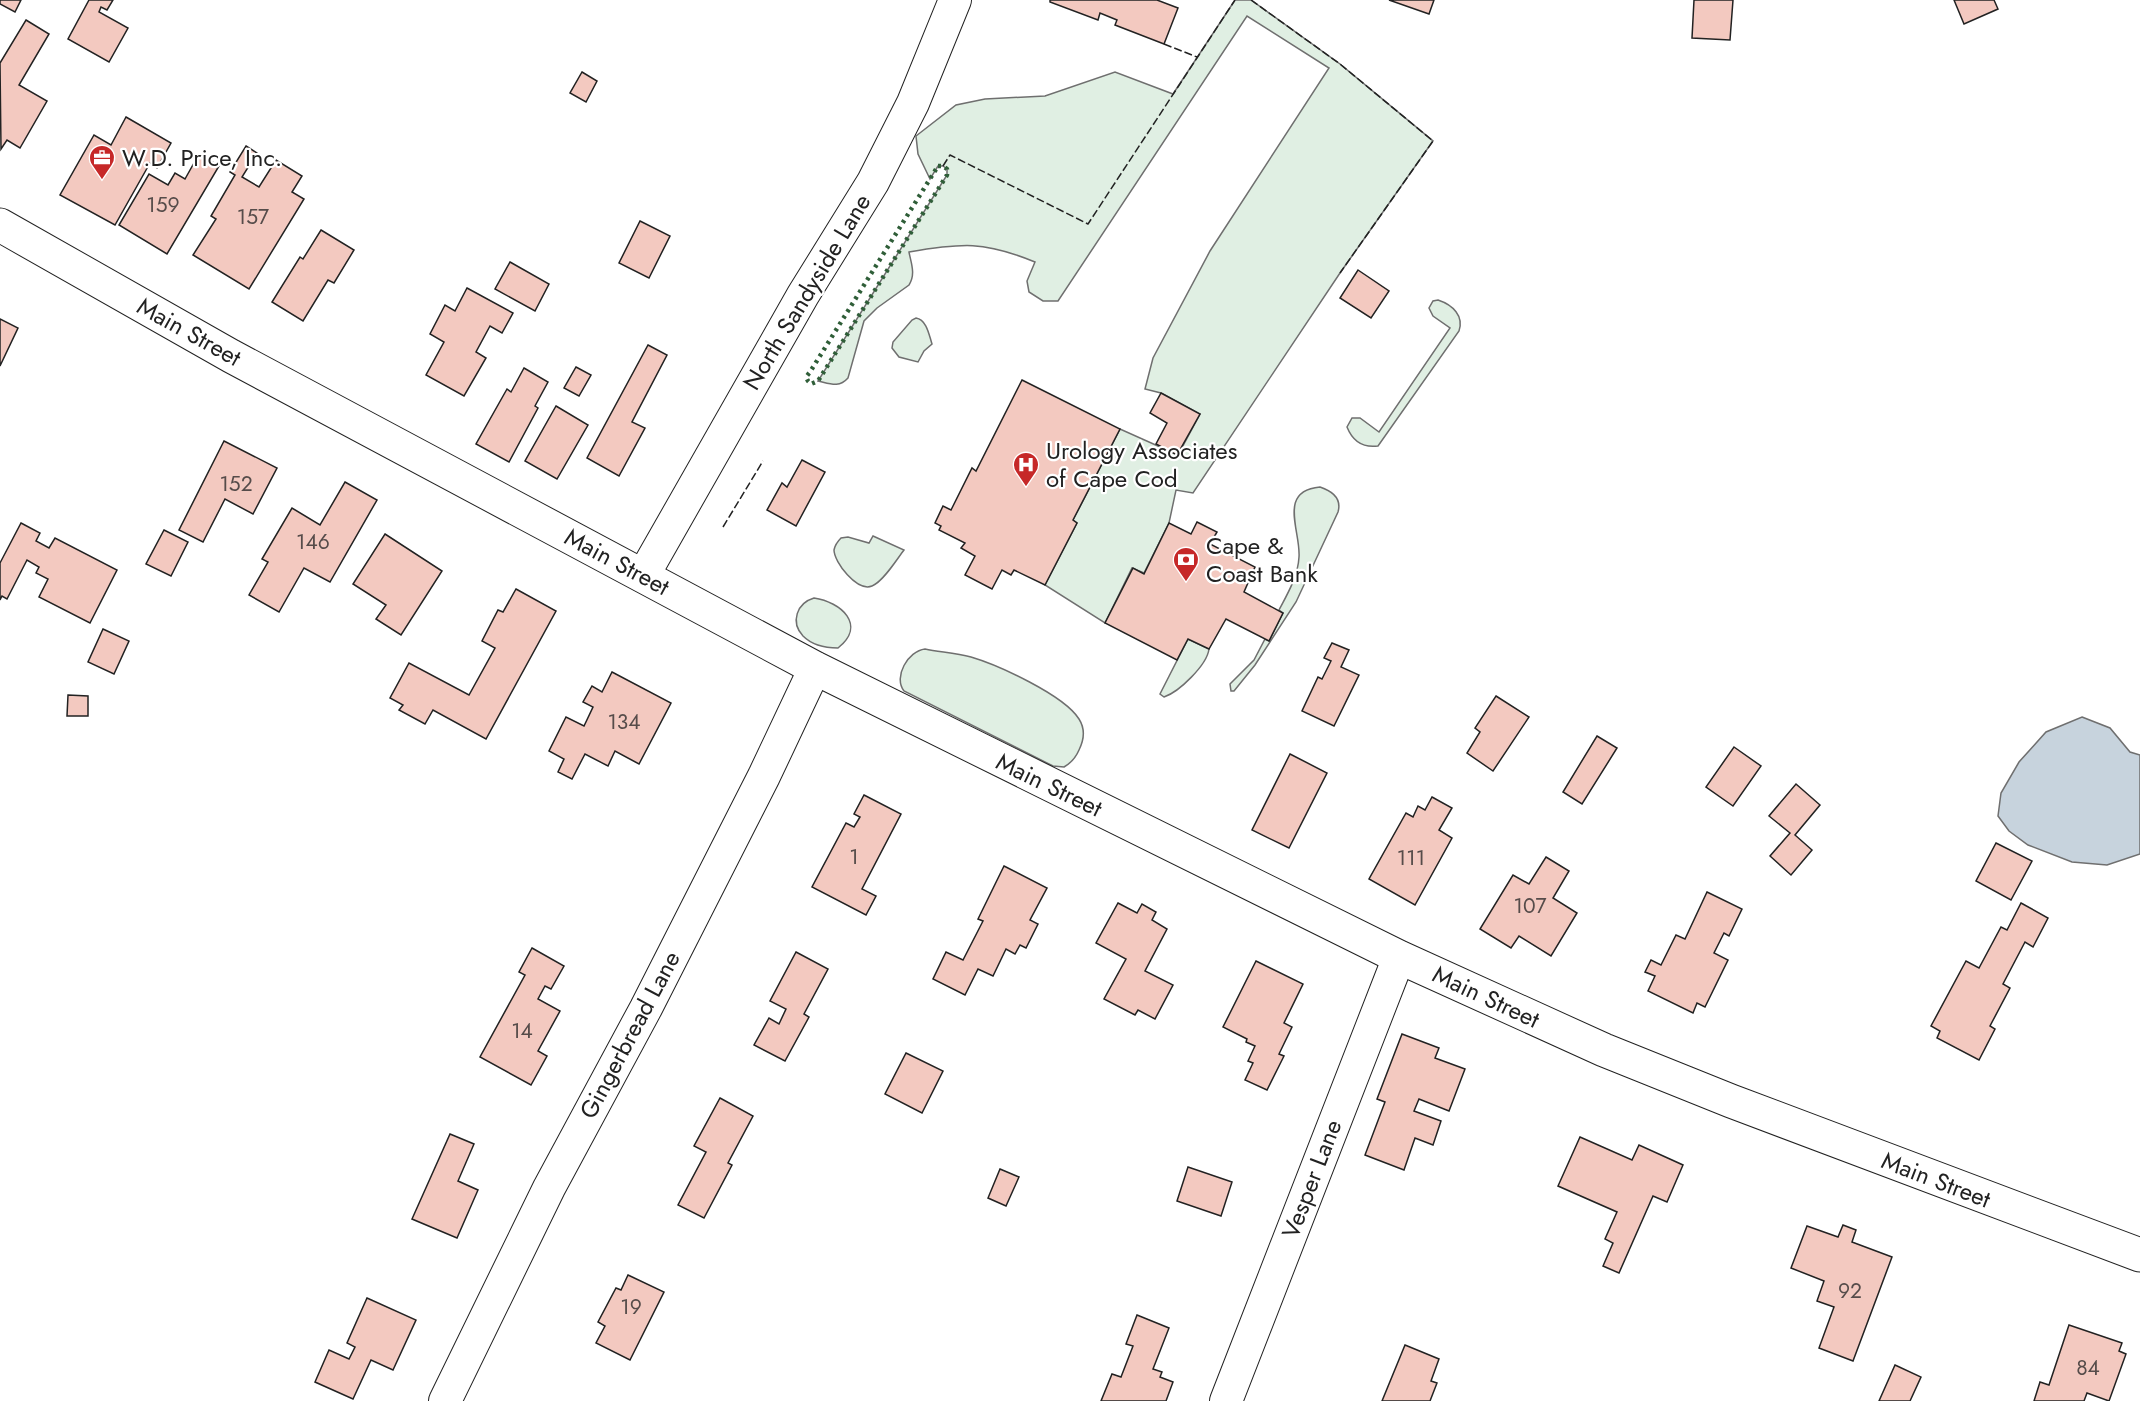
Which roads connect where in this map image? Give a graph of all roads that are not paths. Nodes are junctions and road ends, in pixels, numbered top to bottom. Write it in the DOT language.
graph roads {
  1 [pos="955,0"];
  2 [pos="0,225"];
  3 [pos="643,576"];
  4 [pos="815,668"];
  5 [pos="1399,957"];
  6 [pos="2140,1255"];
  7 [pos="445,1401"];
  8 [pos="1226,1401"];
  1 -- 3 [label="street, North Sandyside Lane"];
  2 -- 3 [label="main road, Main Street"];
  3 -- 4 [label="main road, Main Street"];
  4 -- 5 [label="main road, Main Street"];
  4 -- 7 [label="street, Gingerbread Lane"];
  5 -- 6 [label="main road, Main Street"];
  5 -- 8 [label="street, Vesper Lane"];
}
